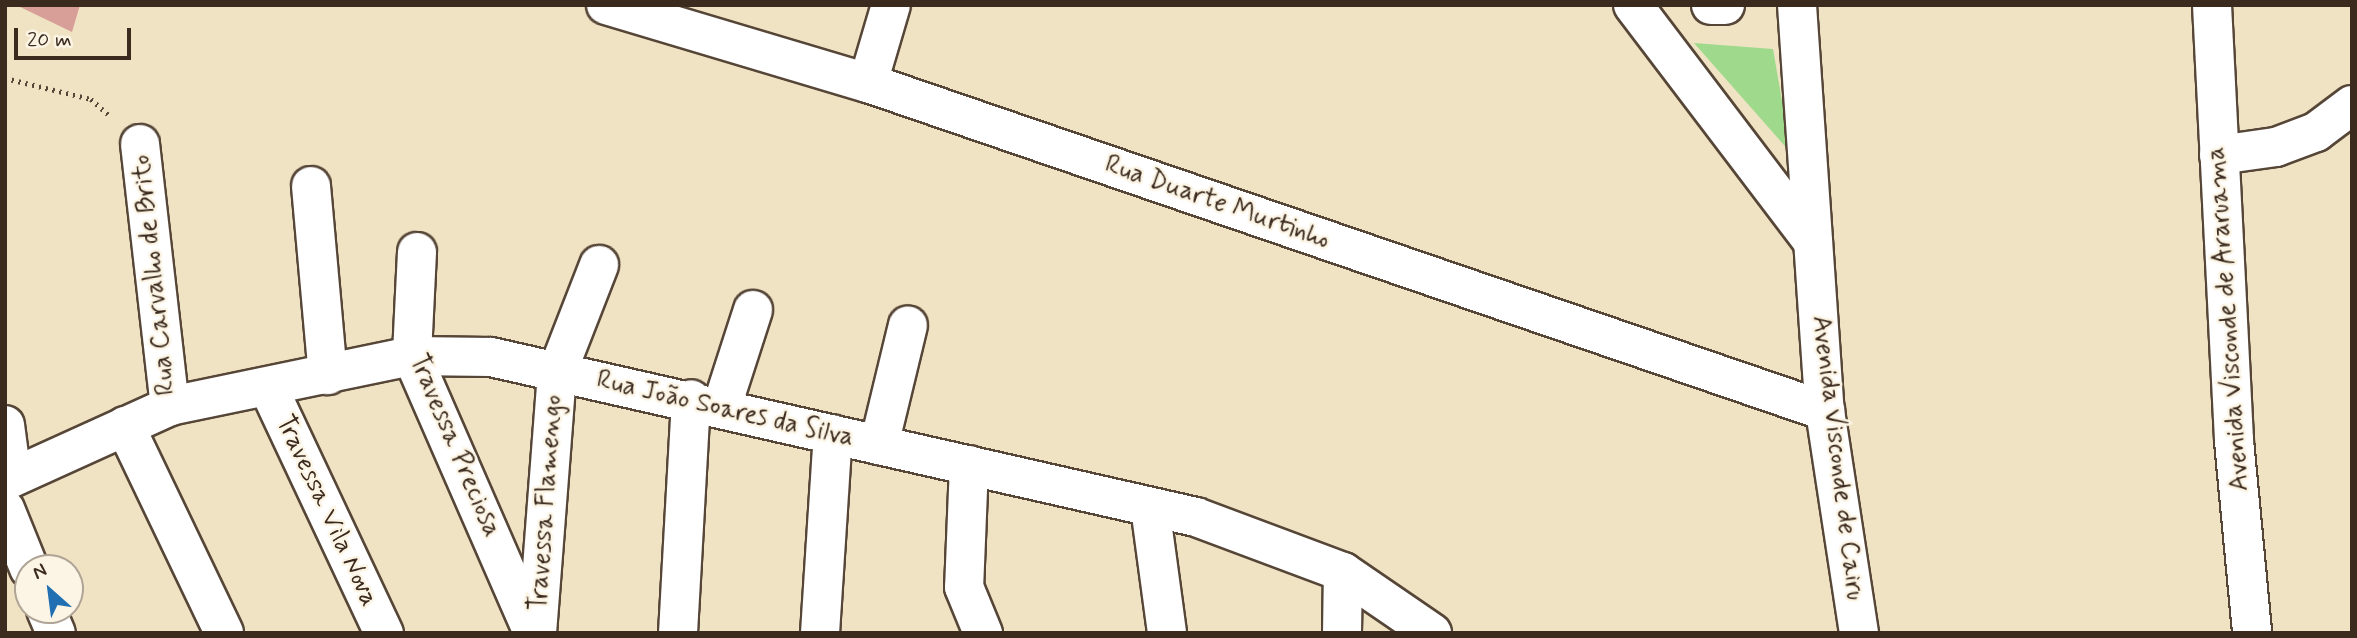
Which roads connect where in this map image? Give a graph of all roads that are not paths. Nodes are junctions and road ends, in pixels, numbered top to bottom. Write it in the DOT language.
graph roads {
  1 [pos="606,5"];
  2 [pos="891,5"];
  3 [pos="1633,5"];
  4 [pos="1661,5"];
  5 [pos="1671,5"];
  6 [pos="1711,5"];
  7 [pos="1725,5"];
  8 [pos="1797,5"];
  9 [pos="2211,5"];
  10 [pos="868,83"];
  11 [pos="2352,105"];
  12 [pos="140,144"];
  13 [pos="2219,155"];
  14 [pos="311,186"];
  15 [pos="1812,242"];
  16 [pos="417,252"];
  17 [pos="599,265"];
  18 [pos="753,310"];
  19 [pos="908,325"];
  20 [pos="412,356"];
  21 [pos="557,373"];
  22 [pos="328,375"];
  23 [pos="269,389"];
  24 [pos="706,403"];
  25 [pos="170,406"];
  26 [pos="1825,411"];
  27 [pos="5,425"];
  28 [pos="125,426"];
  29 [pos="833,434"];
  30 [pos="879,444"];
  31 [pos="969,465"];
  32 [pos="7,489"];
  33 [pos="1150,506"];
  34 [pos="25,554"];
  35 [pos="1343,572"];
  36 [pos="224,633"];
  37 [pos="384,633"];
  38 [pos="535,633"];
  39 [pos="678,633"];
  40 [pos="820,633"];
  41 [pos="983,633"];
  42 [pos="1167,633"];
  43 [pos="1342,633"];
  44 [pos="1432,633"];
  45 [pos="1859,633"];
  46 [pos="2252,633"];
  1 -- 10 [label="street, Rua Duarte Murtinho"];
  2 -- 10 [label="street"];
  3 -- 15 [label="street"];
  4 -- 5 [label="street"];
  6 -- 7 [label="street"];
  8 -- 15 [label="street, Avenida Visconde de Cairu"];
  9 -- 13 [label="street, Avenida Visconde de Araruama"];
  10 -- 26 [label="street, Rua Duarte Murtinho"];
  11 -- 13 [label="street"];
  12 -- 25 [label="street, Rua Carvalho de Brito"];
  13 -- 46 [label="street, Avenida Visconde de Araruama"];
  14 -- 22 [label="street"];
  15 -- 26 [label="street, Avenida Visconde de Cairu"];
  16 -- 20 [label="street, Travessa Preciosa"];
  17 -- 21 [label="street, Travessa Flamengo"];
  18 -- 24 [label="street"];
  19 -- 30 [label="street"];
  20 -- 21 [label="street, Rua João Soares da Silva"];
  20 -- 22 [label="street, Rua João Soares da Silva"];
  20 -- 38 [label="street, Travessa Preciosa"];
  21 -- 24 [label="street, Rua João Soares da Silva"];
  21 -- 38 [label="street, Travessa Flamengo"];
  22 -- 23 [label="street, Rua João Soares da Silva"];
  23 -- 25 [label="street, Rua João Soares da Silva"];
  23 -- 37 [label="street, Travessa Vila Nova"];
  24 -- 29 [label="street, Rua João Soares da Silva"];
  24 -- 39 [label="street"];
  25 -- 28 [label="street, Rua João Soares da Silva"];
  26 -- 45 [label="street, Avenida Visconde de Cairu"];
  27 -- 32 [label="street"];
  28 -- 32 [label="street, Rua João Soares da Silva"];
  28 -- 36 [label="street"];
  29 -- 30 [label="street, Rua João Soares da Silva"];
  29 -- 40 [label="street"];
  30 -- 31 [label="street, Rua João Soares da Silva"];
  31 -- 33 [label="street, Rua João Soares da Silva"];
  31 -- 41 [label="street"];
  32 -- 34 [label="street"];
  33 -- 35 [label="street, Rua João Soares da Silva"];
  33 -- 42 [label="street"];
  35 -- 43 [label="street"];
  35 -- 44 [label="street, Rua João Soares da Silva"];
}
